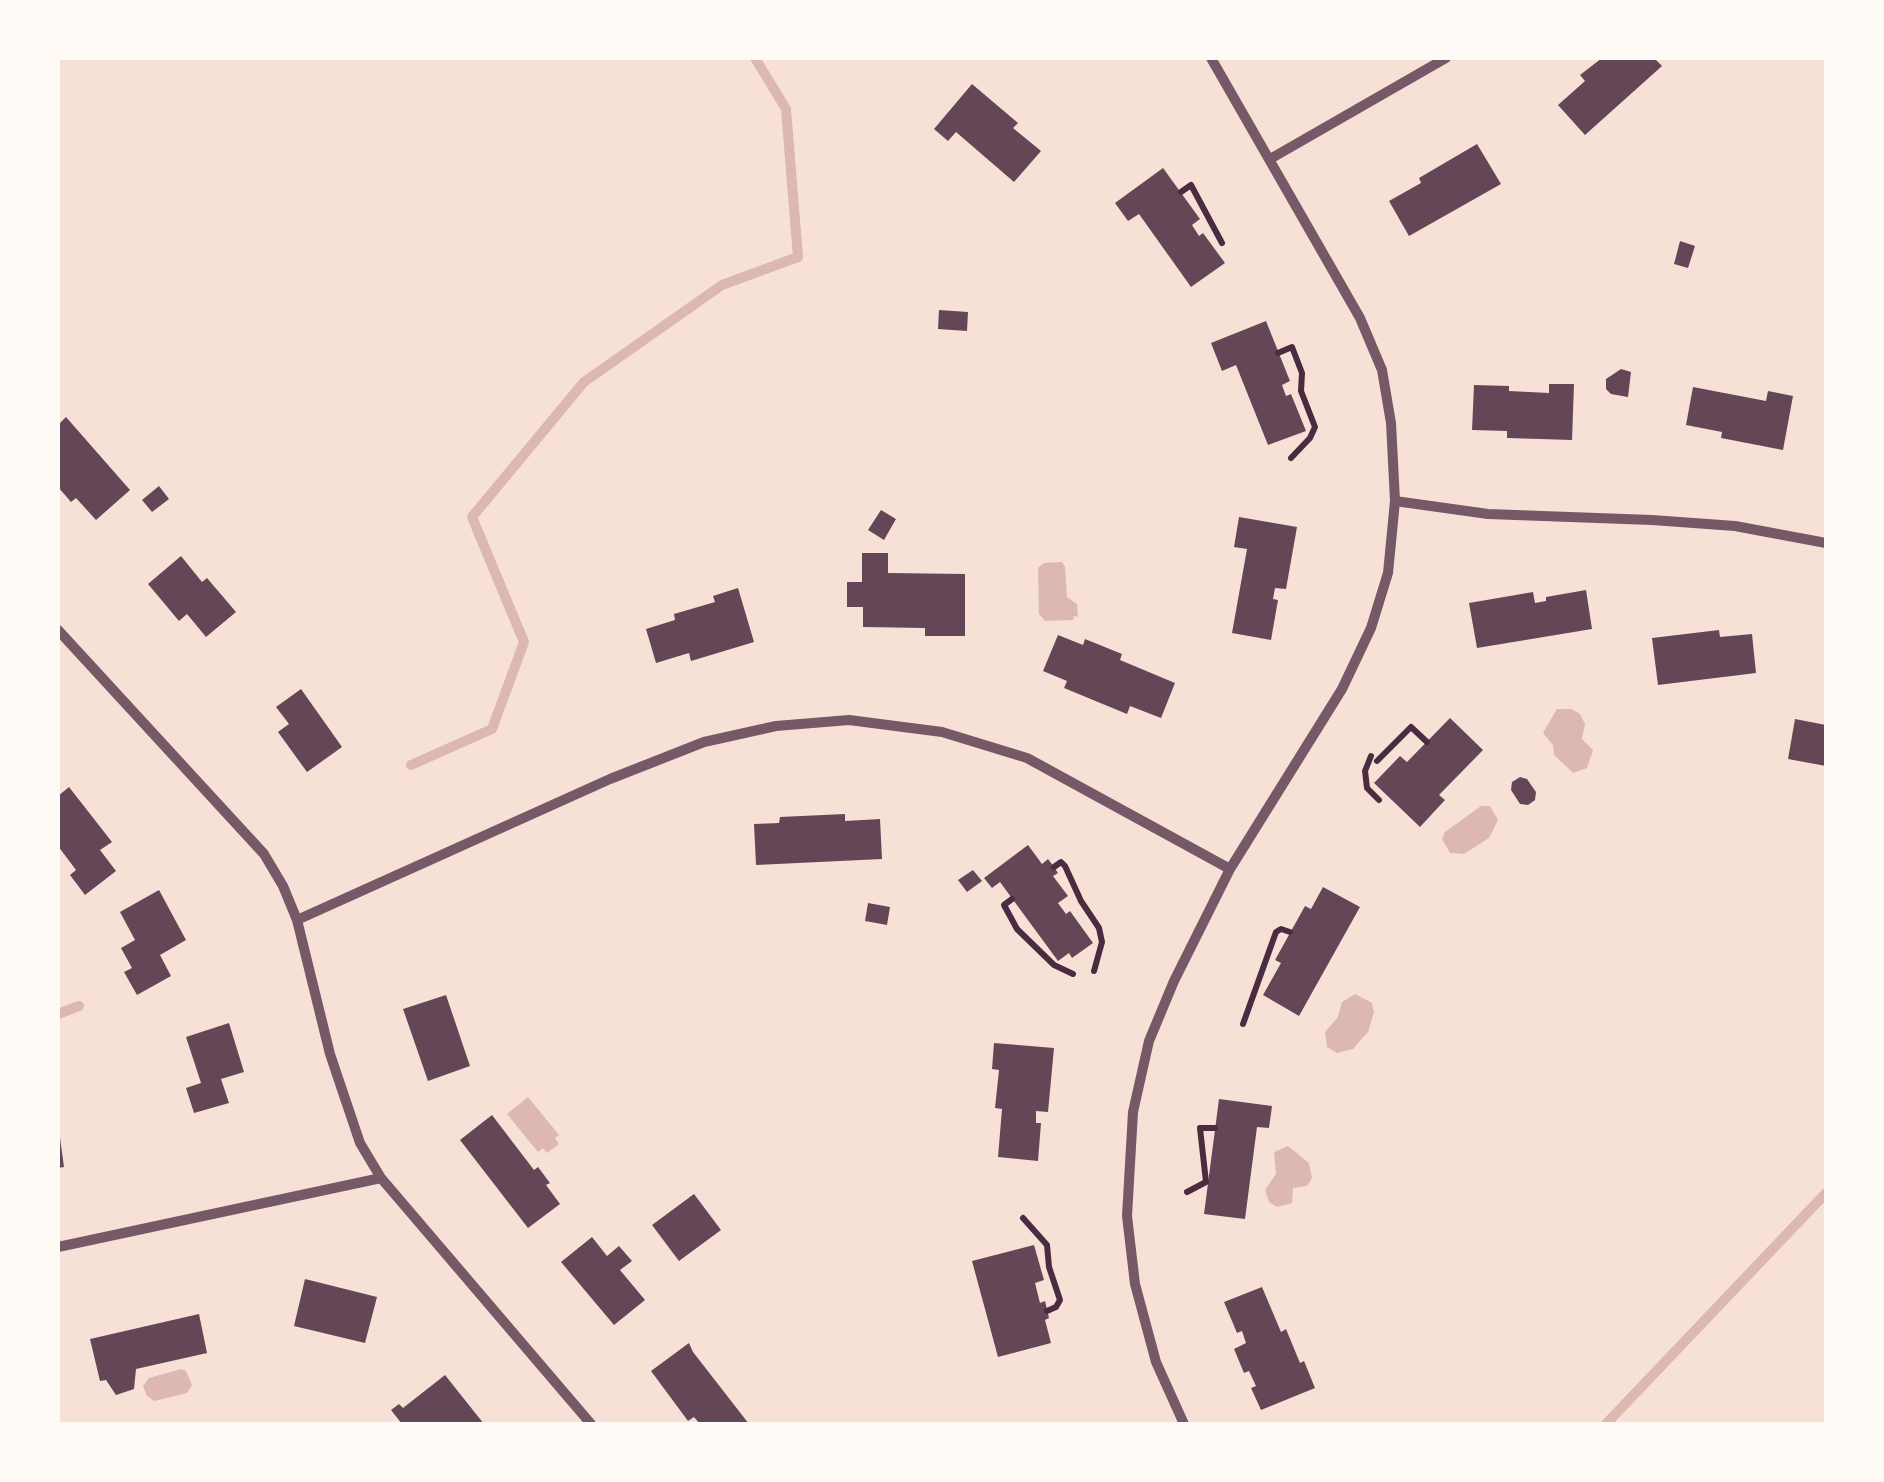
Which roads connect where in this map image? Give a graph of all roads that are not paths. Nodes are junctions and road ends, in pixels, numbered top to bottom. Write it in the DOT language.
graph roads {
  1 [pos="1212,58"];
  2 [pos="1446,58"];
  3 [pos="1270,159"];
  4 [pos="1395,502"];
  5 [pos="1826,543"];
  6 [pos="58,630"];
  7 [pos="1230,869"];
  8 [pos="297,920"];
  9 [pos="381,1178"];
  10 [pos="58,1246"];
  11 [pos="590,1424"];
  12 [pos="1184,1424"];
  1 -- 3 [label="street"];
  2 -- 3 [label="street"];
  3 -- 4 [label="street"];
  4 -- 5 [label="street"];
  4 -- 7 [label="street"];
  6 -- 8 [label="street"];
  7 -- 8 [label="street"];
  7 -- 12 [label="street"];
  8 -- 9 [label="street"];
  9 -- 10 [label="street"];
  9 -- 11 [label="street"];
}
